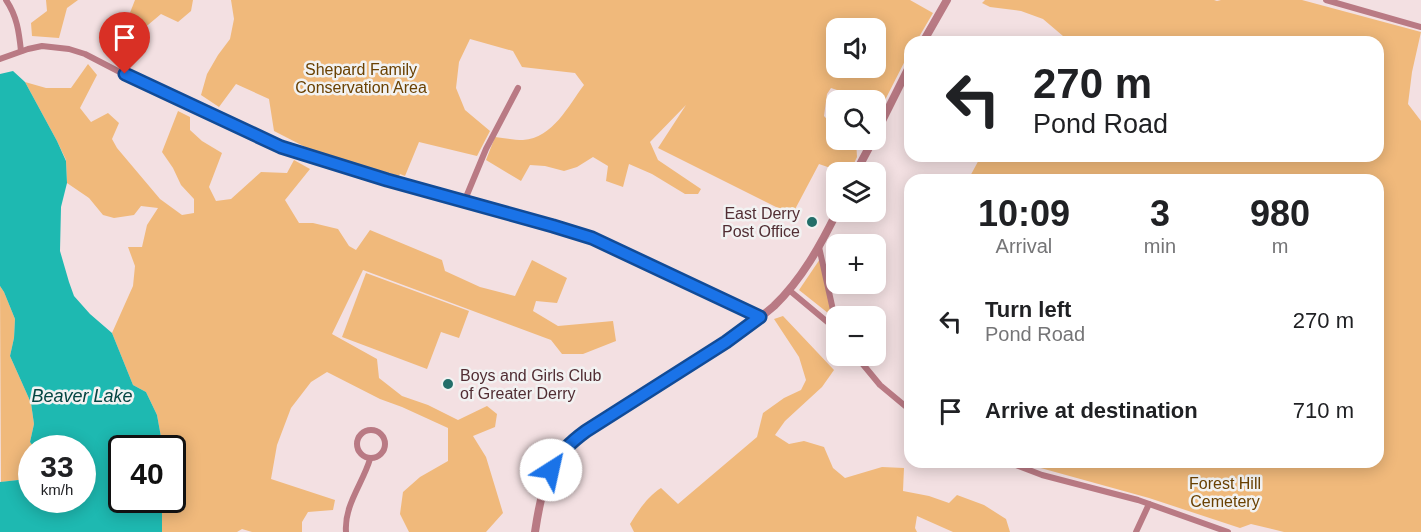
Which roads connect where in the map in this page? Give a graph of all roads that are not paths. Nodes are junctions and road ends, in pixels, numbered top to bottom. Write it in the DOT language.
graph roads {
  1 [pos="6,0"];
  2 [pos="947,0"];
  3 [pos="1326,0"];
  4 [pos="1421,27"];
  5 [pos="926,36"];
  6 [pos="21,51"];
  7 [pos="0,59"];
  8 [pos="904,77"];
  9 [pos="518,88"];
  10 [pos="886,113"];
  11 [pos="464,202"];
  12 [pos="832,222"];
  13 [pos="819,247"];
  14 [pos="789,290"];
  15 [pos="832,306"];
  16 [pos="760,317"];
  17 [pos="826,320"];
  18 [pos="864,366"];
  19 [pos="904,405"];
  20 [pos="370,459"];
  21 [pos="1024,468"];
  22 [pos="1149,504"];
  23 [pos="346,532"];
  24 [pos="535,532"];
  25 [pos="1136,532"];
  26 [pos="1228,532"];
  1 -- 6 [label="street"];
  2 -- 5 [label="street"];
  3 -- 4 [label="street"];
  6 -- 7 [label="street"];
  6 -- 11 [label="street"];
  8 -- 10 [label="street"];
  9 -- 11 [label="street"];
  11 -- 16 [label="street"];
  12 -- 13 [label="street"];
  13 -- 14 [label="street"];
  13 -- 15 [label="street"];
  14 -- 16 [label="street"];
  14 -- 17 [label="street"];
  16 -- 24 [label="street"];
  18 -- 19 [label="street"];
  20 -- 20 [label="street"];
  20 -- 23 [label="street"];
  21 -- 22 [label="street"];
  22 -- 25 [label="street"];
  22 -- 26 [label="street"];
}
